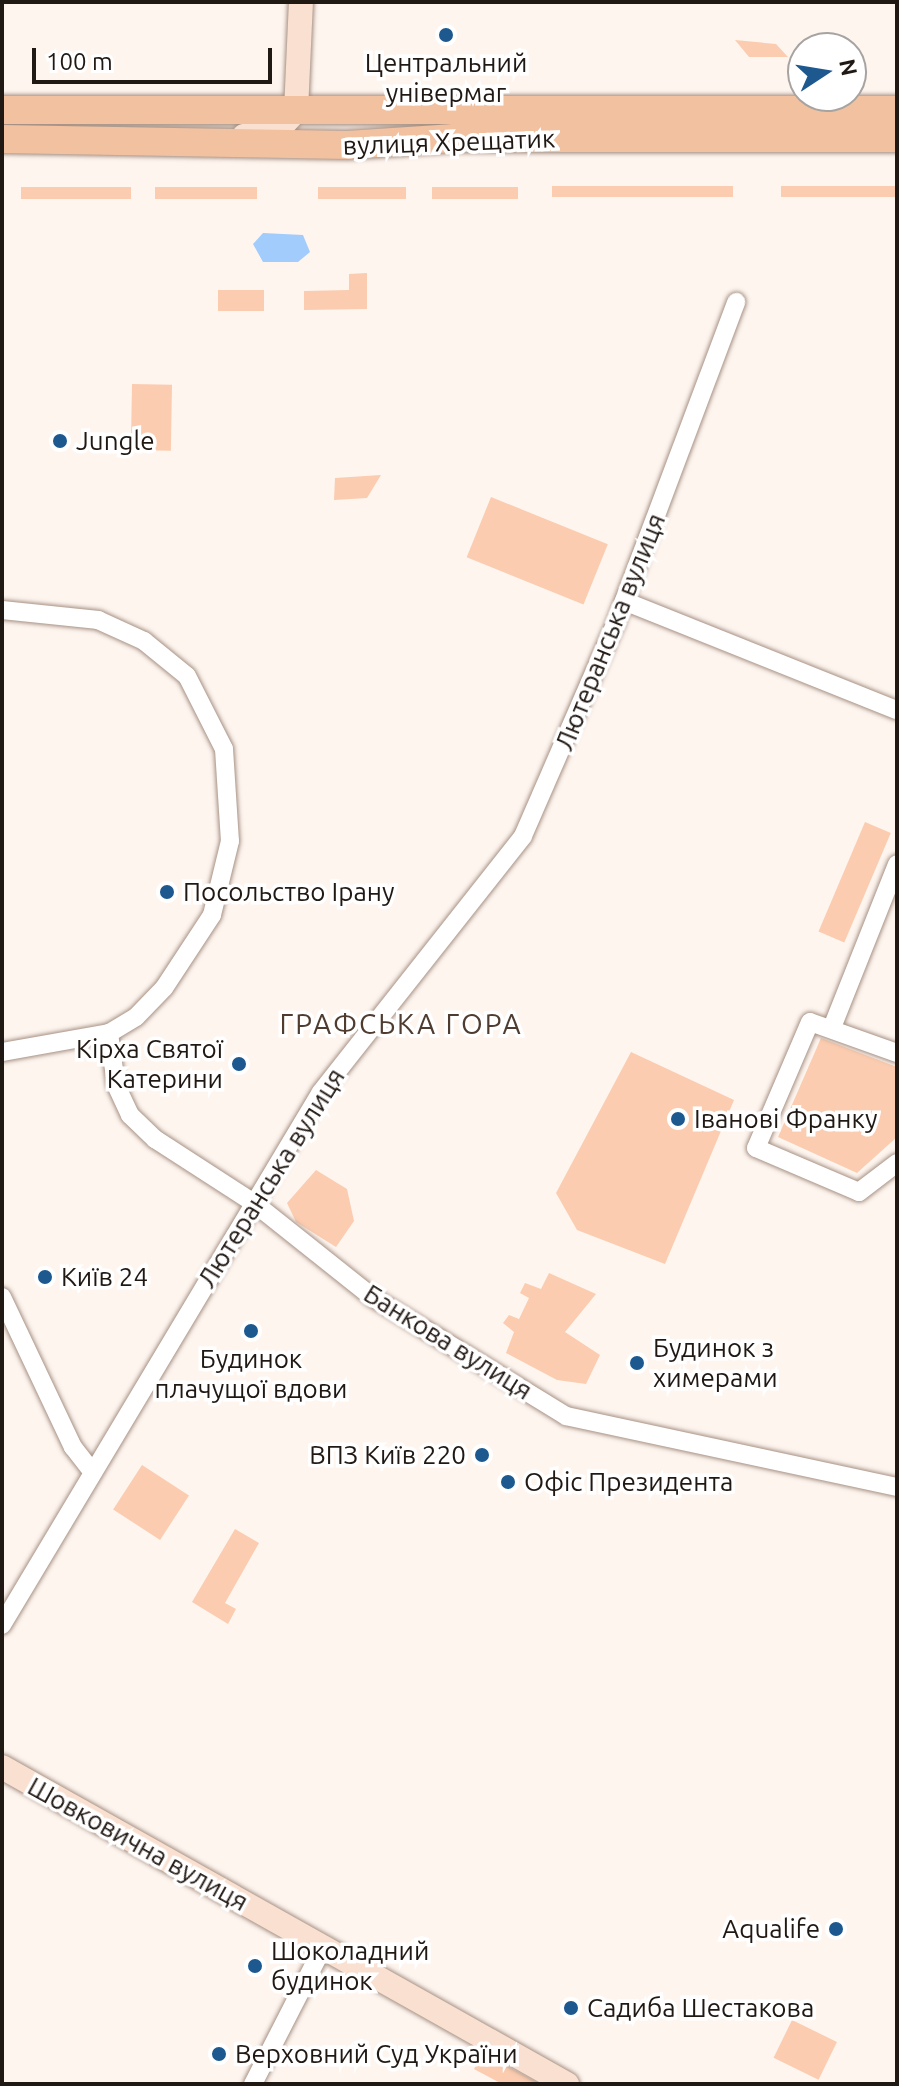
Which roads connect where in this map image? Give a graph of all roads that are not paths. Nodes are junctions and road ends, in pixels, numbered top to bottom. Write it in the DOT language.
graph roads {
  1 [pos="301,2"];
  2 [pos="2,110"];
  3 [pos="897,110"];
  4 [pos="296,111"];
  5 [pos="234,138"];
  6 [pos="897,138"];
  7 [pos="2,139"];
  8 [pos="736,302"];
  9 [pos="624,601"];
  10 [pos="2,610"];
  11 [pos="897,710"];
  12 [pos="897,864"];
  13 [pos="833,1025"];
  14 [pos="109,1033"];
  15 [pos="2,1052"];
  16 [pos="897,1053"];
  17 [pos="897,1163"];
  18 [pos="254,1203"];
  19 [pos="2,1297"];
  20 [pos="92,1471"];
  21 [pos="897,1487"];
  22 [pos="2,1625"];
  23 [pos="2,1767"];
  24 [pos="318,1957"];
  25 [pos="253,2084"];
  26 [pos="567,2084"];
  1 -- 4 [label="street"];
  2 -- 4 [label="main road, вулиця Хрещатик"];
  3 -- 4 [label="main road, вулиця Хрещатик"];
  4 -- 5 [label="street"];
  5 -- 6 [label="main road, вулиця Хрещатик"];
  5 -- 7 [label="main road, вулиця Хрещатик"];
  8 -- 9 [label="street, Лютеранська вулиця"];
  9 -- 11 [label="street"];
  9 -- 18 [label="street, Лютеранська вулиця"];
  10 -- 14 [label="street"];
  12 -- 13 [label="street"];
  13 -- 16 [label="street"];
  13 -- 17 [label="street"];
  14 -- 15 [label="street"];
  14 -- 18 [label="street, Банкова вулиця"];
  18 -- 20 [label="street, Лютеранська вулиця"];
  18 -- 21 [label="street, Банкова вулиця"];
  19 -- 20 [label="street"];
  20 -- 22 [label="street, Лютеранська вулиця"];
  23 -- 24 [label="street, Шовковична вулиця"];
  24 -- 25 [label="street"];
  24 -- 26 [label="street, Шовковична вулиця"];
}
